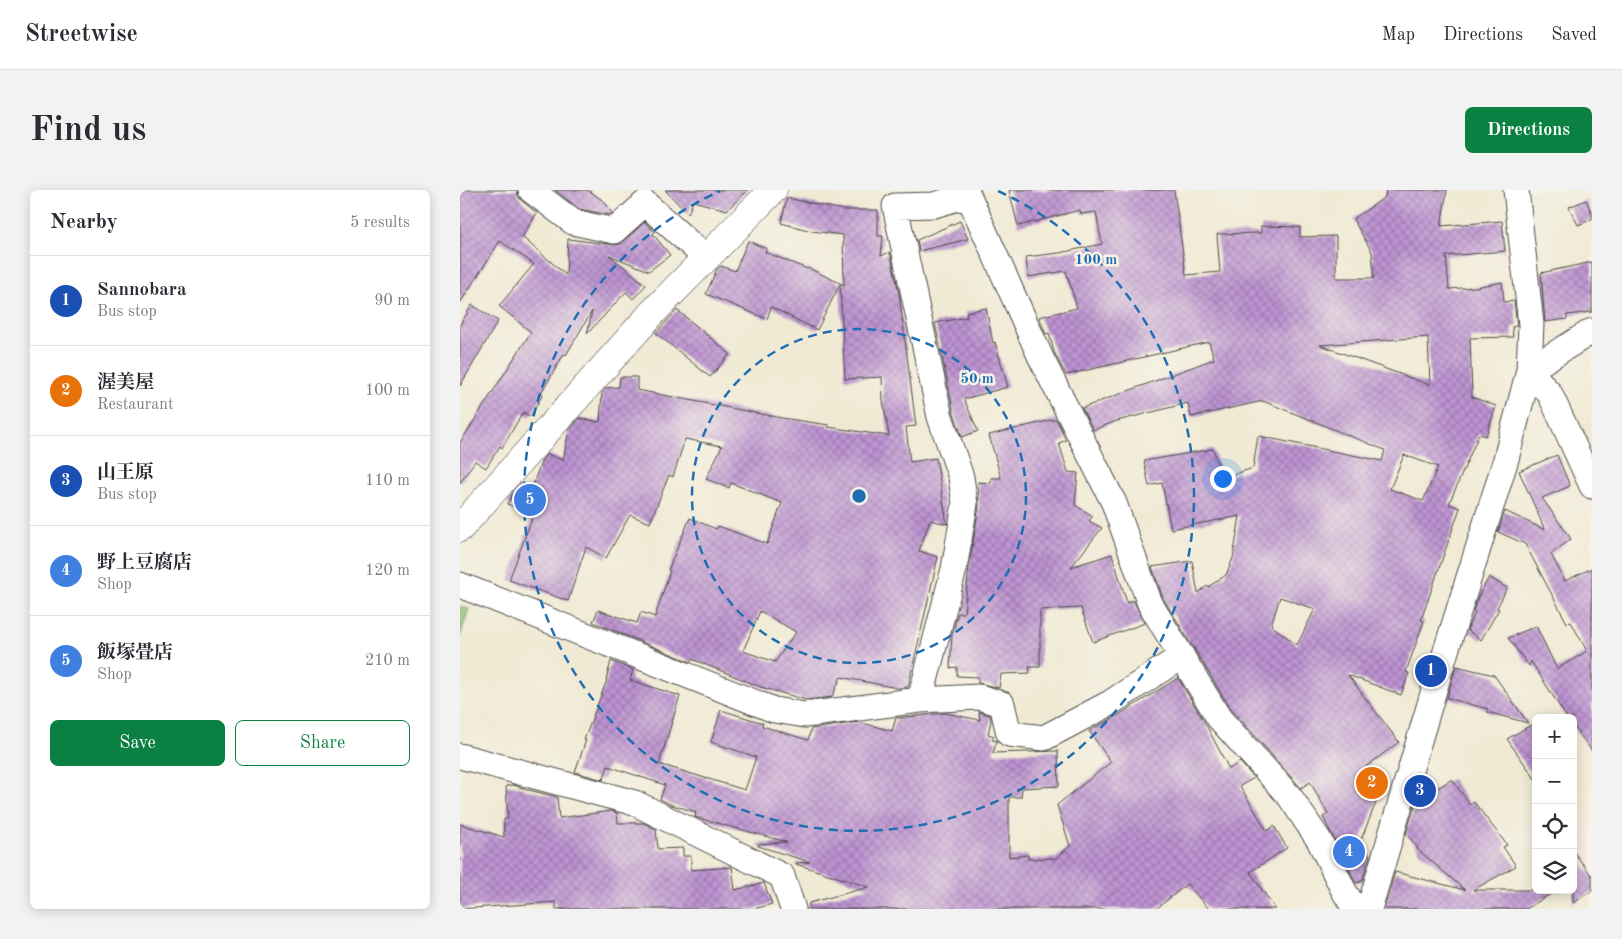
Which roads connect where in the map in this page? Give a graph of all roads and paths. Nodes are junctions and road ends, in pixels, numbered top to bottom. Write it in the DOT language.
graph roads {
  1 [pos="531,190"];
  2 [pos="773,190"];
  3 [pos="1516,190"];
  4 [pos="967,193"];
  5 [pos="706,258"];
  6 [pos="1592,331"];
  7 [pos="1529,370"];
  8 [pos="1592,486"];
  9 [pos="460,528"];
  10 [pos="460,585"];
  11 [pos="1182,656"];
  12 [pos="920,700"];
  13 [pos="460,756"];
  14 [pos="793,909"];
  15 [pos="1355,909"];
  16 [pos="1368,909"];
  1 -- 5 [label="street"];
  2 -- 5 [label="street"];
  3 -- 7 [label="street"];
  4 -- 11 [label="street"];
  4 -- 12 [label="street"];
  5 -- 9 [label="street"];
  6 -- 7 [label="street"];
  7 -- 8 [label="street"];
  7 -- 16 [label="street"];
  10 -- 12 [label="street"];
  11 -- 12 [label="street"];
  11 -- 15 [label="street"];
  13 -- 14 [label="street"];
}
